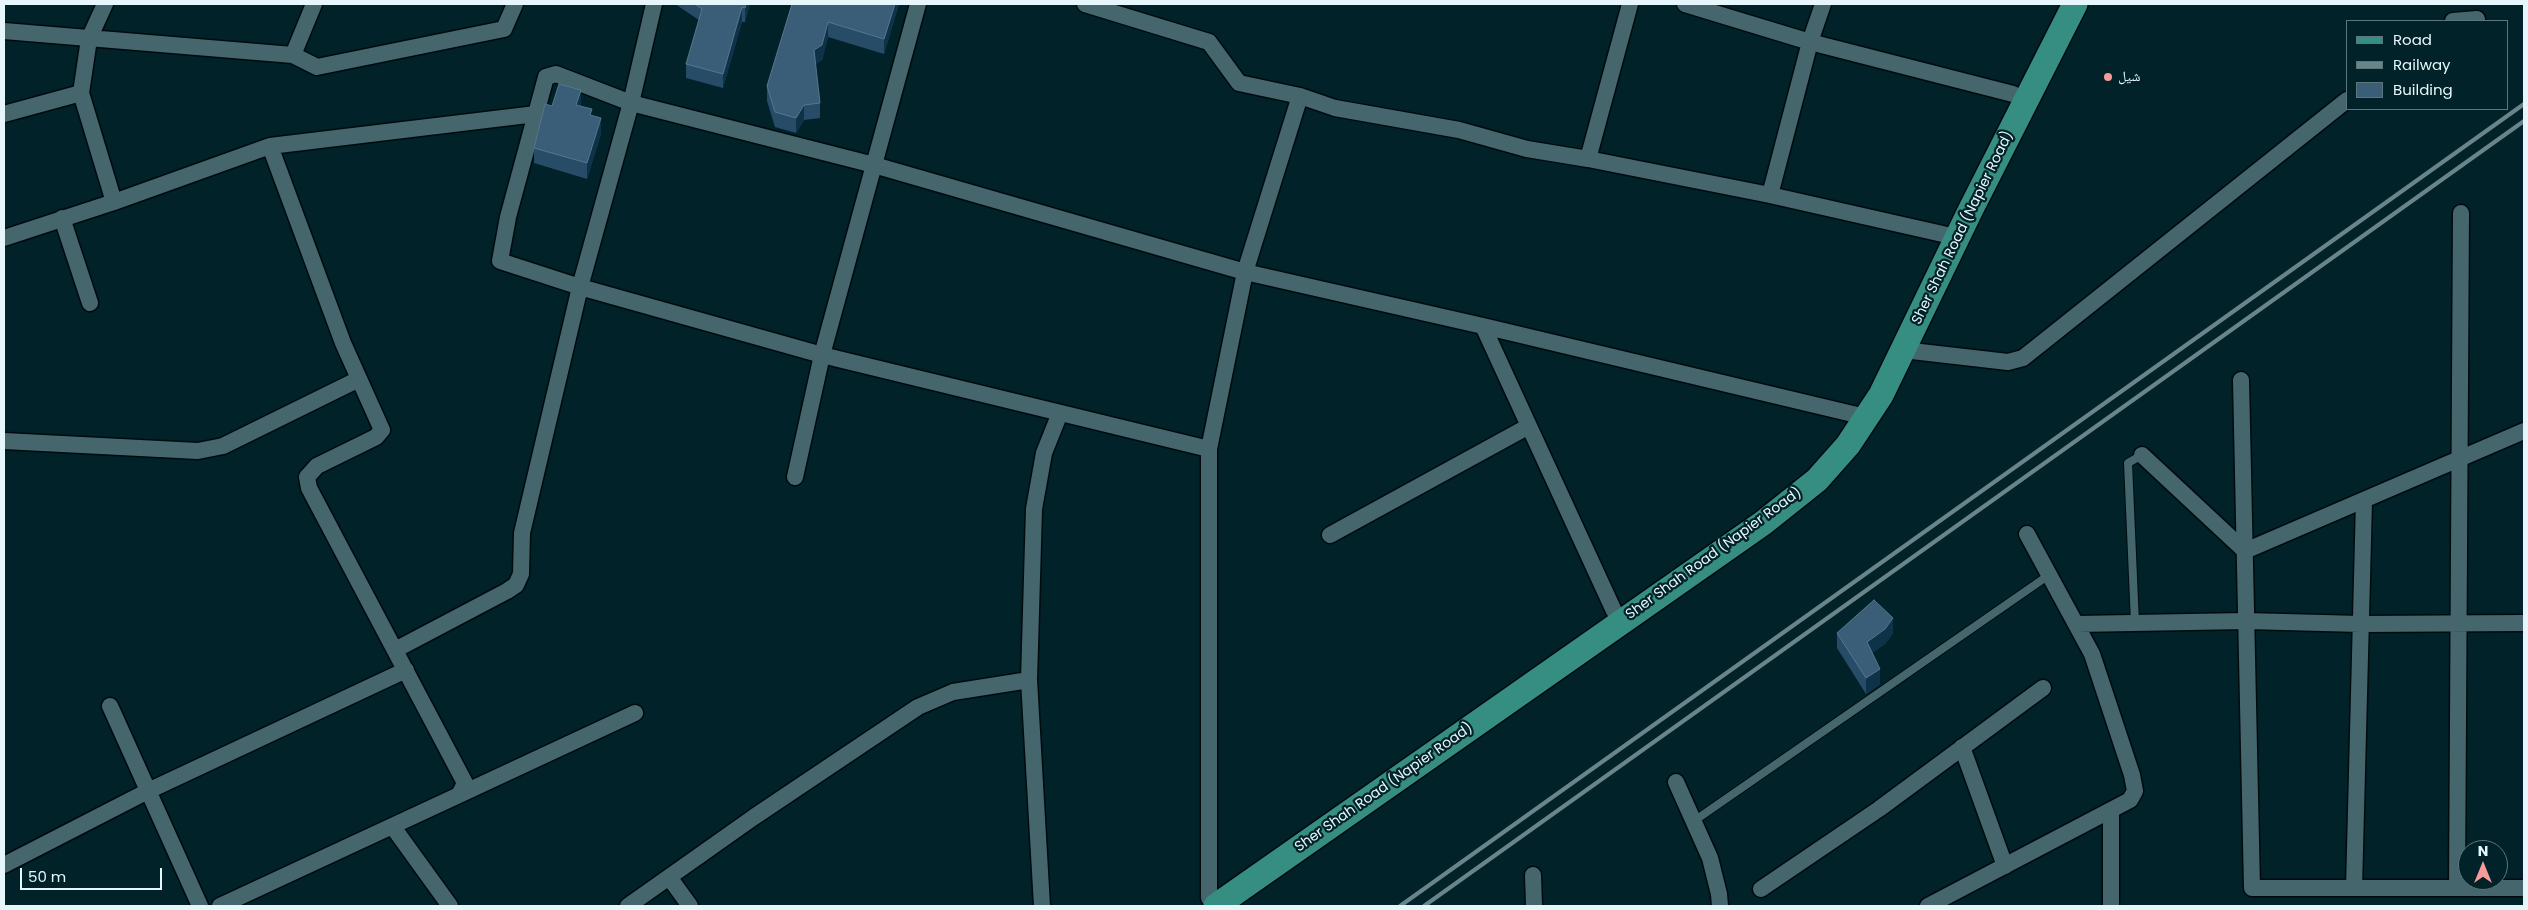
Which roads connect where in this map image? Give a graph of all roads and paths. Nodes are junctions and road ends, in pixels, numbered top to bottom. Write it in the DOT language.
graph roads {
  1 [pos="105,4"];
  2 [pos="314,4"];
  3 [pos="515,4"];
  4 [pos="654,4"];
  5 [pos="918,4"];
  6 [pos="1085,4"];
  7 [pos="1630,4"];
  8 [pos="1685,4"];
  9 [pos="1823,4"];
  10 [pos="2058,4"];
  11 [pos="2075,4"];
  12 [pos="2477,19"];
  13 [pos="2465,20"];
  14 [pos="4,31"];
  15 [pos="89,39"];
  16 [pos="1810,42"];
  17 [pos="293,55"];
  18 [pos="81,93"];
  19 [pos="2013,94"];
  20 [pos="1300,96"];
  21 [pos="2346,101"];
  22 [pos="631,103"];
  23 [pos="4,114"];
  24 [pos="536,114"];
  25 [pos="270,146"];
  26 [pos="1588,159"];
  27 [pos="874,165"];
  28 [pos="1770,195"];
  29 [pos="1971,198"];
  30 [pos="114,202"];
  31 [pos="2461,213"];
  32 [pos="62,218"];
  33 [pos="1947,234"];
  34 [pos="4,238"];
  35 [pos="1245,272"];
  36 [pos="580,287"];
  37 [pos="90,303"];
  38 [pos="1484,326"];
  39 [pos="1903,350"];
  40 [pos="822,354"];
  41 [pos="359,378"];
  42 [pos="2241,380"];
  43 [pos="1060,413"];
  44 [pos="1857,415"];
  45 [pos="1529,426"];
  46 [pos="2524,431"];
  47 [pos="4,441"];
  48 [pos="1209,449"];
  49 [pos="2142,455"];
  50 [pos="2460,460"];
  51 [pos="795,477"];
  52 [pos="2364,501"];
  53 [pos="2027,534"];
  54 [pos="1330,535"];
  55 [pos="2244,551"];
  56 [pos="2050,575"];
  57 [pos="1614,611"];
  58 [pos="2246,621"];
  59 [pos="2135,623"];
  60 [pos="2524,623"];
  61 [pos="2076,624"];
  62 [pos="2360,624"];
  63 [pos="2459,624"];
  64 [pos="395,650"];
  65 [pos="406,670"];
  66 [pos="1029,680"];
  67 [pos="2043,688"];
  68 [pos="110,706"];
  69 [pos="635,713"];
  70 [pos="1962,747"];
  71 [pos="1676,782"];
  72 [pos="148,791"];
  73 [pos="459,795"];
  74 [pos="2111,810"];
  75 [pos="1694,821"];
  76 [pos="394,826"];
  77 [pos="4,865"];
  78 [pos="2005,866"];
  79 [pos="1533,876"];
  80 [pos="670,877"];
  81 [pos="2354,888"];
  82 [pos="2457,888"];
  83 [pos="2524,888"];
  84 [pos="1761,889"];
  85 [pos="1213,902"];
  86 [pos="200,906"];
  87 [pos="220,906"];
  88 [pos="450,906"];
  89 [pos="628,906"];
  90 [pos="690,906"];
  91 [pos="1042,906"];
  92 [pos="1534,906"];
  93 [pos="1720,906"];
  94 [pos="1928,906"];
  95 [pos="2111,906"];
  1 -- 15 [label="street"];
  2 -- 17 [label="street"];
  3 -- 17 [label="street"];
  4 -- 22 [label="street"];
  5 -- 27 [label="street"];
  6 -- 20 [label="street"];
  7 -- 26 [label="street"];
  8 -- 16 [label="street"];
  9 -- 16 [label="street"];
  10 -- 19 [label="main road, Sher Shah Road (Napier Road)"];
  11 -- 29 [label="main road, Sher Shah Road (Napier Road)"];
  12 -- 13 [label="street"];
  14 -- 15 [label="street"];
  15 -- 17 [label="street"];
  15 -- 18 [label="street"];
  16 -- 19 [label="street"];
  16 -- 28 [label="street"];
  18 -- 23 [label="street"];
  18 -- 30 [label="street"];
  19 -- 29 [label="main road, Sher Shah Road (Napier Road)"];
  20 -- 26 [label="street"];
  20 -- 35 [label="street"];
  21 -- 39 [label="street"];
  22 -- 24 [label="street"];
  22 -- 27 [label="street"];
  22 -- 36 [label="street"];
  24 -- 25 [label="street"];
  24 -- 36 [label="street"];
  25 -- 30 [label="street"];
  25 -- 41 [label="street"];
  26 -- 28 [label="street"];
  27 -- 35 [label="street"];
  27 -- 40 [label="street"];
  28 -- 33 [label="street"];
  29 -- 39 [label="main road, Sher Shah Road (Napier Road)"];
  30 -- 32 [label="street"];
  31 -- 50 [label="street"];
  32 -- 34 [label="street"];
  32 -- 37 [label="street"];
  35 -- 38 [label="street"];
  35 -- 48 [label="street"];
  36 -- 40 [label="street"];
  36 -- 64 [label="street"];
  38 -- 44 [label="street"];
  38 -- 45 [label="street"];
  39 -- 85 [label="main road, Sher Shah Road (Napier Road)"];
  40 -- 43 [label="street"];
  40 -- 51 [label="street"];
  41 -- 47 [label="street"];
  41 -- 64 [label="street"];
  42 -- 55 [label="street"];
  43 -- 48 [label="street"];
  43 -- 66 [label="street"];
  45 -- 54 [label="street"];
  45 -- 57 [label="street"];
  46 -- 50 [label="street"];
  48 -- 85 [label="street"];
  49 -- 55 [label="street"];
  49 -- 59 [label="lane"];
  50 -- 52 [label="street"];
  50 -- 63 [label="street"];
  52 -- 55 [label="street"];
  52 -- 62 [label="street"];
  53 -- 56 [label="street"];
  55 -- 58 [label="street"];
  56 -- 61 [label="street"];
  56 -- 75 [label="lane"];
  58 -- 59 [label="street"];
  58 -- 62 [label="street"];
  58 -- 81 [label="street"];
  59 -- 61 [label="street"];
  60 -- 63 [label="street"];
  61 -- 74 [label="street"];
  62 -- 63 [label="street"];
  62 -- 81 [label="street"];
  63 -- 82 [label="street"];
  64 -- 65 [label="street"];
  65 -- 72 [label="street"];
  65 -- 73 [label="street"];
  66 -- 80 [label="street"];
  66 -- 91 [label="street"];
  67 -- 70 [label="street"];
  68 -- 72 [label="street"];
  69 -- 73 [label="street"];
  70 -- 78 [label="street"];
  70 -- 84 [label="street"];
  71 -- 75 [label="street"];
  72 -- 77 [label="street"];
  72 -- 86 [label="street"];
  73 -- 76 [label="street"];
  74 -- 78 [label="street"];
  74 -- 95 [label="street"];
  75 -- 93 [label="street"];
  76 -- 87 [label="street"];
  76 -- 88 [label="street"];
  78 -- 94 [label="street"];
  79 -- 92 [label="street"];
  80 -- 89 [label="street"];
  80 -- 90 [label="street"];
  81 -- 82 [label="street"];
  82 -- 83 [label="street"];
}
